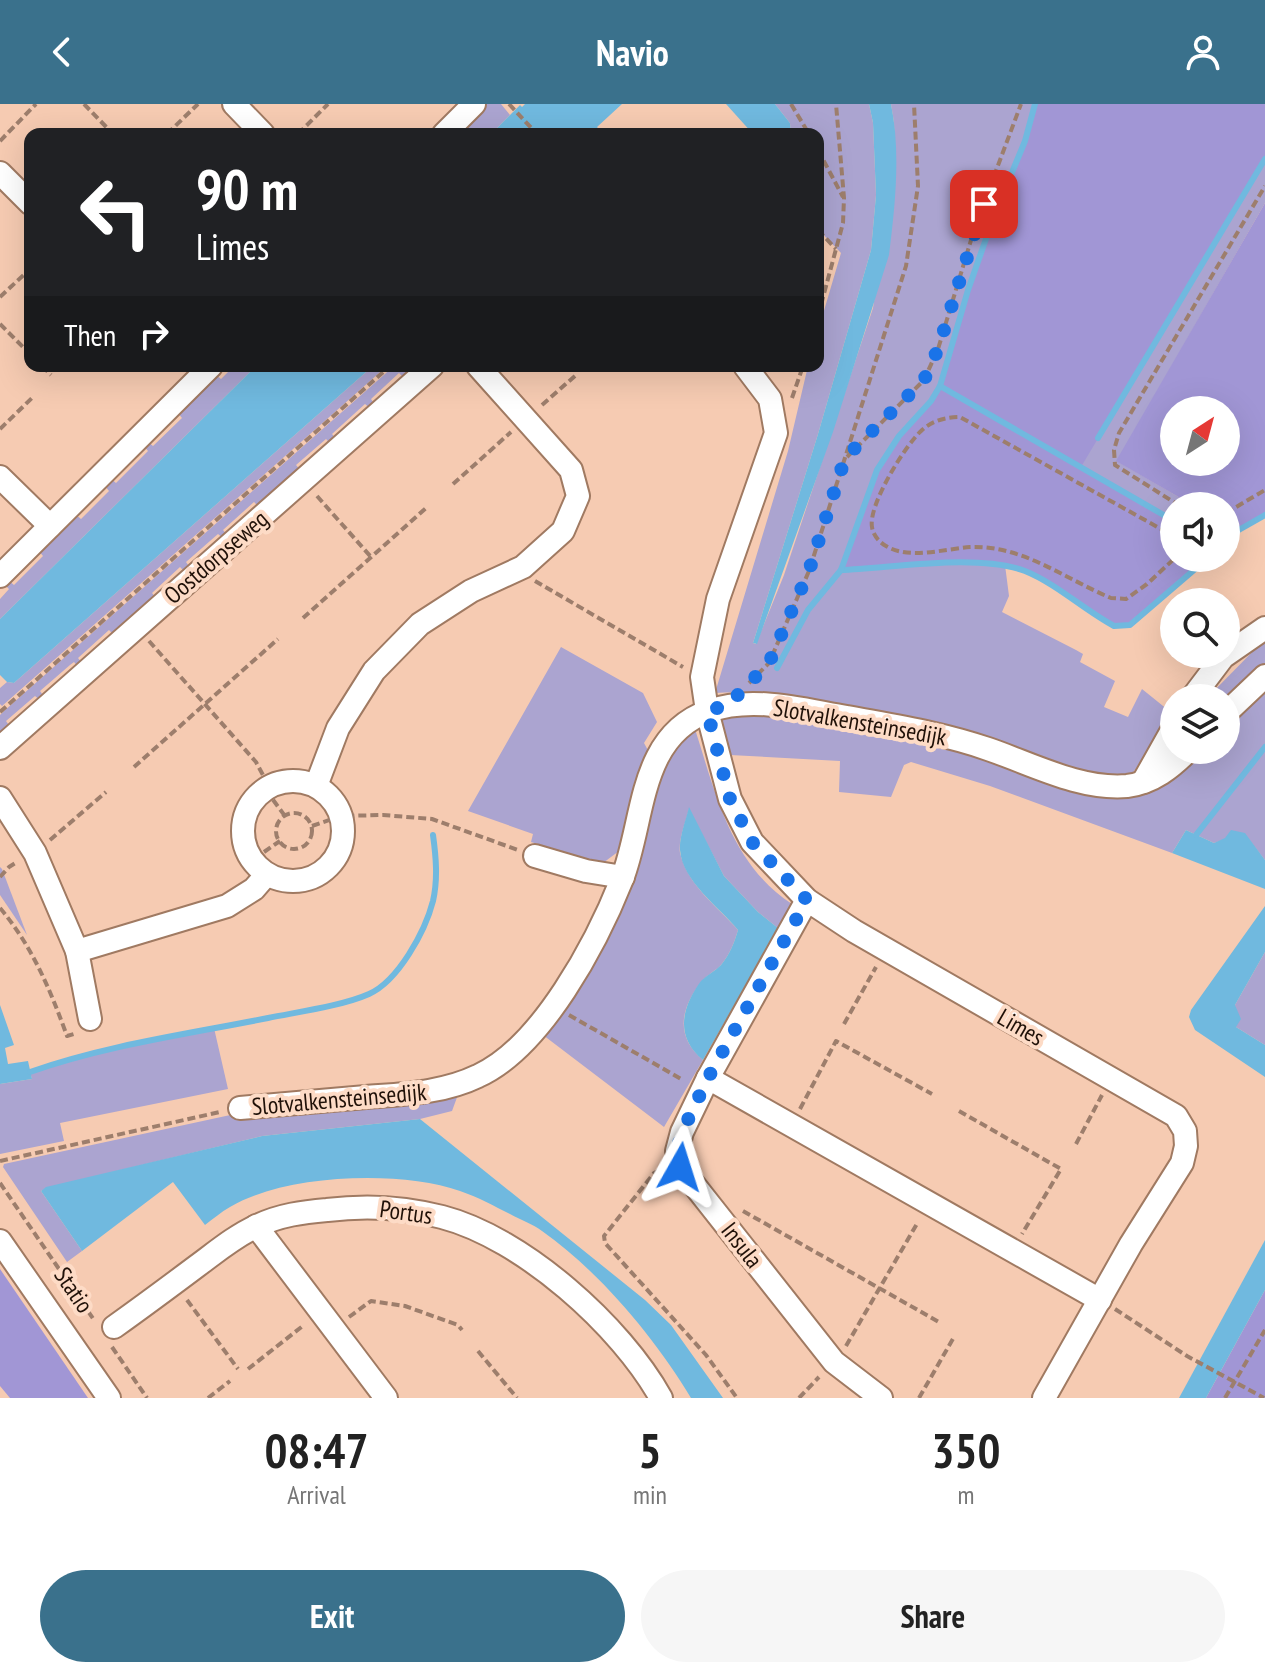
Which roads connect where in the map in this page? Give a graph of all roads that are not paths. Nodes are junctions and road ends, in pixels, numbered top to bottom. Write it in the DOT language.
graph roads {
  1 [pos="234,104"];
  2 [pos="474,104"];
  3 [pos="257,128"];
  4 [pos="450,128"];
  5 [pos="0,173"];
  6 [pos="24,197"];
  7 [pos="199,372"];
  8 [pos="425,372"];
  9 [pos="483,372"];
  10 [pos="750,372"];
  11 [pos="0,477"];
  12 [pos="50,526"];
  13 [pos="0,576"];
  14 [pos="1265,628"];
  15 [pos="1265,676"];
  16 [pos="1203,684"];
  17 [pos="1240,700"];
  18 [pos="717,708"];
  19 [pos="0,748"];
  20 [pos="1160,752"];
  21 [pos="1173,764"];
  22 [pos="1143,782"];
  23 [pos="316,786"];
  24 [pos="0,798"];
  25 [pos="535,856"];
  26 [pos="267,874"];
  27 [pos="623,877"];
  28 [pos="807,900"];
  29 [pos="77,951"];
  30 [pos="90,1019"];
  31 [pos="705,1084"];
  32 [pos="240,1108"];
  33 [pos="256,1226"];
  34 [pos="0,1241"];
  35 [pos="1100,1300"];
  36 [pos="105,1328"];
  37 [pos="109,1398"];
  38 [pos="386,1398"];
  39 [pos="661,1398"];
  40 [pos="881,1398"];
  41 [pos="1044,1398"];
  1 -- 3 [label="street"];
  2 -- 4 [label="street"];
  5 -- 6 [label="street"];
  7 -- 12 [label="street"];
  8 -- 19 [label="street, Oostdorpseweg"];
  9 -- 23 [label="street"];
  10 -- 18 [label="street, Limes"];
  11 -- 12 [label="street"];
  12 -- 13 [label="street"];
  14 -- 16 [label="street"];
  15 -- 17 [label="street"];
  18 -- 22 [label="street, Slotvalkensteinsedijk"];
  18 -- 27 [label="street, Slotvalkensteinsedijk"];
  18 -- 28 [label="street, Limes"];
  20 -- 22 [label="street"];
  21 -- 22 [label="street, Slotvalkensteinsedijk"];
  23 -- 26 [label="street"];
  23 -- 26 [label="street"];
  24 -- 29 [label="street"];
  25 -- 27 [label="street"];
  26 -- 29 [label="street"];
  27 -- 32 [label="street, Slotvalkensteinsedijk"];
  28 -- 31 [label="street"];
  28 -- 35 [label="street, Limes"];
  29 -- 30 [label="street"];
  31 -- 35 [label="street"];
  31 -- 40 [label="street, Insula"];
  33 -- 36 [label="street, Portus"];
  33 -- 38 [label="street"];
  33 -- 39 [label="street, Portus"];
  34 -- 37 [label="street, Statio"];
  35 -- 41 [label="street, Limes"];
}
